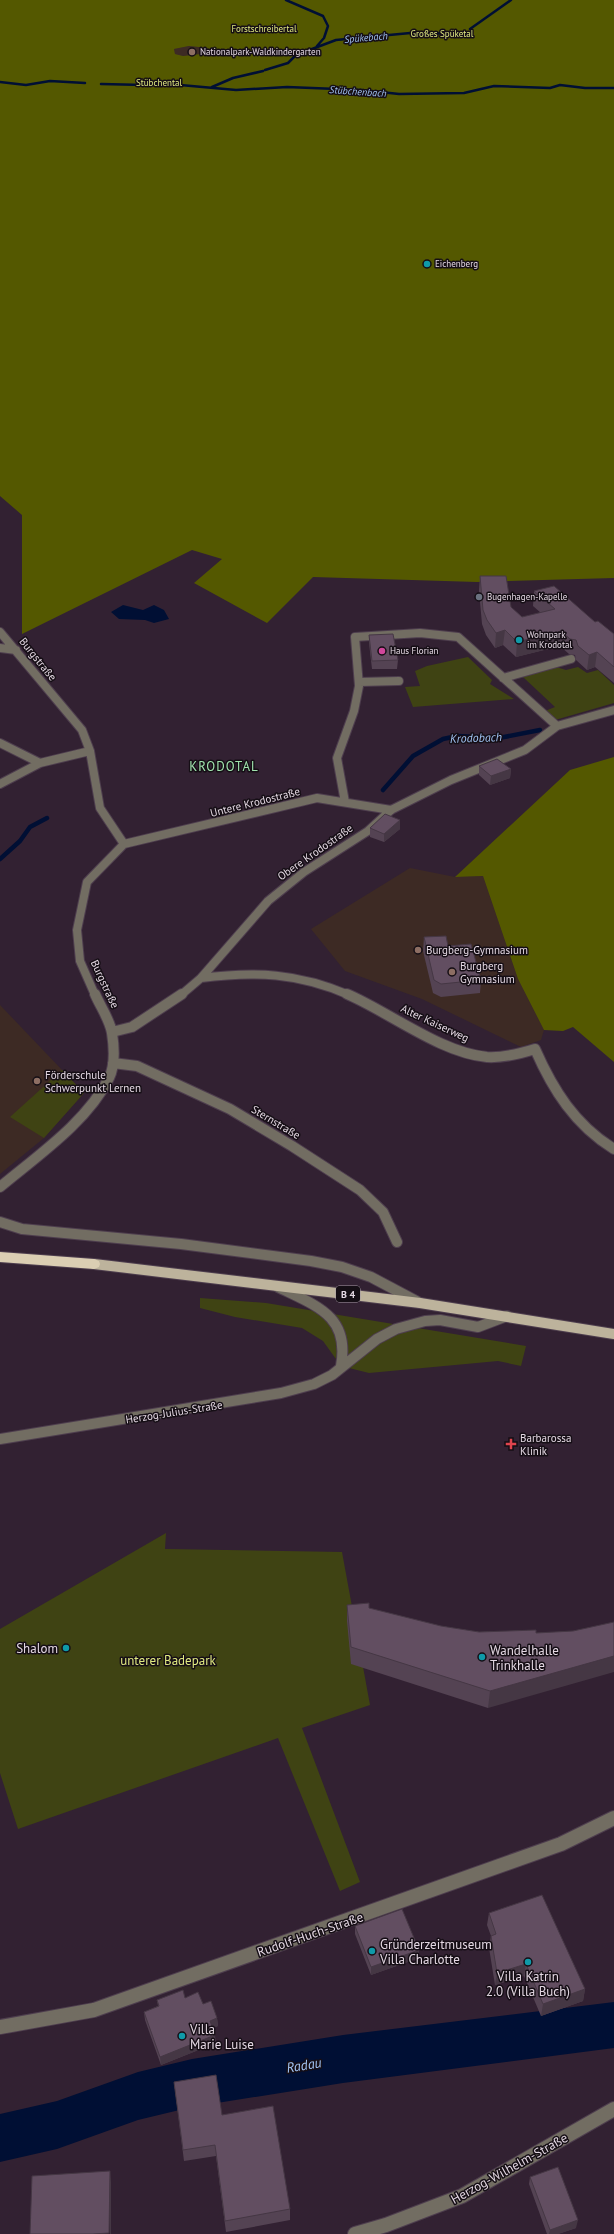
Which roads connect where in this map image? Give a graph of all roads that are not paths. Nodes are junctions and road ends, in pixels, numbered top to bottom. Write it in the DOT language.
graph roads {
  1 [pos="0,632"];
  2 [pos="0,648"];
  3 [pos="16,650"];
  4 [pos="571,659"];
  5 [pos="502,678"];
  6 [pos="399,681"];
  7 [pos="358,682"];
  8 [pos="614,710"];
  9 [pos="557,726"];
  10 [pos="0,743"];
  11 [pos="90,751"];
  12 [pos="40,763"];
  13 [pos="0,784"];
  14 [pos="345,802"];
  15 [pos="391,810"];
  16 [pos="124,844"];
  17 [pos="201,978"];
  18 [pos="112,1032"];
  19 [pos="113,1063"];
  20 [pos="614,1150"];
  21 [pos="0,1187"];
  22 [pos="0,1222"];
  23 [pos="397,1242"];
  24 [pos="0,1257"];
  25 [pos="94,1264"];
  26 [pos="276,1286"];
  27 [pos="420,1303"];
  28 [pos="507,1316"];
  29 [pos="614,1334"];
  30 [pos="341,1366"];
  31 [pos="0,1439"];
  32 [pos="614,1818"];
  33 [pos="0,2027"];
  34 [pos="614,2109"];
  35 [pos="354,2234"];
  1 -- 3 [label="street, Burgstraße"];
  2 -- 3 [label="street"];
  3 -- 11 [label="street, Burgstraße"];
  4 -- 5 [label="street"];
  5 -- 7 [label="street"];
  5 -- 9 [label="street"];
  6 -- 7 [label="street"];
  7 -- 14 [label="street"];
  8 -- 9 [label="street, Obere Krodostraße"];
  9 -- 15 [label="street, Obere Krodostraße"];
  10 -- 12 [label="street"];
  11 -- 12 [label="street"];
  11 -- 16 [label="street, Burgstraße"];
  12 -- 13 [label="street"];
  14 -- 15 [label="street, Untere Krodostraße"];
  14 -- 16 [label="street, Untere Krodostraße"];
  15 -- 17 [label="street, Obere Krodostraße"];
  16 -- 18 [label="street, Burgstraße"];
  17 -- 18 [label="street, Obere Krodostraße"];
  17 -- 20 [label="street, Alter Kaiserweg"];
  18 -- 19 [label="street, Burgstraße"];
  19 -- 21 [label="street, Burgstraße"];
  19 -- 23 [label="street, Sternstraße"];
  22 -- 27 [label="street"];
  24 -- 25 [label="highway, B 4"];
  25 -- 26 [label="main road, B 4"];
  26 -- 27 [label="main road, B 4"];
  26 -- 30 [label="street"];
  27 -- 28 [label="main road, B 4"];
  28 -- 29 [label="main road, Herzog-Julius-Straße / B 4"];
  28 -- 30 [label="street, Herzog-Julius-Straße"];
  30 -- 31 [label="street, Herzog-Julius-Straße"];
  32 -- 33 [label="street, Rudolf-Huch-Straße"];
  34 -- 35 [label="street, Herzog-Wilhelm-Straße"];
}
